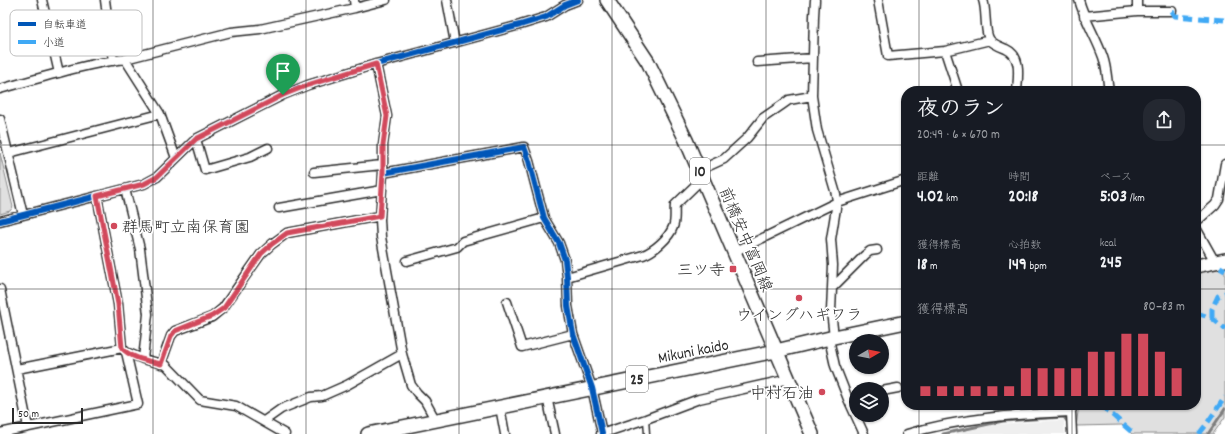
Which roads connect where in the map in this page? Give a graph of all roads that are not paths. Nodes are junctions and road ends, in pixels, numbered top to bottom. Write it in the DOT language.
graph roads {
  1 [pos="42,0"];
  2 [pos="104,0"];
  3 [pos="386,0"];
  4 [pos="447,0"];
  5 [pos="578,0"];
  6 [pos="607,0"];
  7 [pos="815,0"];
  8 [pos="878,0"];
  9 [pos="983,0"];
  10 [pos="1079,0"];
  11 [pos="1137,0"];
  12 [pos="565,3"];
  13 [pos="354,4"];
  14 [pos="44,10"];
  15 [pos="105,10"];
  16 [pos="1137,11"];
  17 [pos="1172,11"];
  18 [pos="1084,16"];
  19 [pos="990,40"];
  20 [pos="455,43"];
  21 [pos="945,51"];
  22 [pos="142,55"];
  23 [pos="55,56"];
  24 [pos="112,56"];
  25 [pos="137,56"];
  26 [pos="813,58"];
  27 [pos="125,59"];
  28 [pos="113,61"];
  29 [pos="757,62"];
  30 [pos="376,64"];
  31 [pos="59,73"];
  32 [pos="956,86"];
  33 [pos="1018,86"];
  34 [pos="1108,86"];
  35 [pos="0,89"];
  36 [pos="812,96"];
  37 [pos="160,114"];
  38 [pos="0,119"];
  39 [pos="196,139"];
  40 [pos="268,148"];
  41 [pos="9,154"];
  42 [pos="176,158"];
  43 [pos="1225,164"];
  44 [pos="382,169"];
  45 [pos="314,172"];
  46 [pos="701,174"];
  47 [pos="901,182"];
  48 [pos="125,189"];
  49 [pos="382,190"];
  50 [pos="97,196"];
  51 [pos="837,202"];
  52 [pos="279,208"];
  53 [pos="23,215"];
  54 [pos="380,216"];
  55 [pos="544,218"];
  56 [pos="1201,218"];
  57 [pos="0,221"];
  58 [pos="1201,235"];
  59 [pos="877,250"];
  60 [pos="734,252"];
  61 [pos="407,261"];
  62 [pos="1220,261"];
  63 [pos="1201,265"];
  64 [pos="568,277"];
  65 [pos="832,288"];
  66 [pos="0,289"];
  67 [pos="507,302"];
  68 [pos="3,317"];
  69 [pos="901,323"];
  70 [pos="573,334"];
  71 [pos="832,338"];
  72 [pos="124,350"];
  73 [pos="776,351"];
  74 [pos="402,354"];
  75 [pos="143,359"];
  76 [pos="161,364"];
  77 [pos="17,369"];
  78 [pos="789,379"];
  79 [pos="592,388"];
  80 [pos="898,388"];
  81 [pos="889,390"];
  82 [pos="547,397"];
  83 [pos="847,398"];
  84 [pos="500,407"];
  85 [pos="1055,410"];
  86 [pos="1072,410"];
  87 [pos="646,419"];
  88 [pos="264,421"];
  89 [pos="436,421"];
  90 [pos="28,427"];
  91 [pos="0,433"];
  92 [pos="285,434"];
  93 [pos="368,434"];
  94 [pos="505,434"];
  95 [pos="556,434"];
  96 [pos="602,434"];
  97 [pos="647,434"];
  98 [pos="812,434"];
  99 [pos="864,434"];
  100 [pos="907,434"];
  101 [pos="1072,434"];
  1 -- 14 [label="street"];
  2 -- 15 [label="street"];
  3 -- 13 [label="street"];
  4 -- 20 [label="street"];
  5 -- 12 [label="street"];
  6 -- 46 [label="main road, 前橋安中富岡線 / 10"];
  7 -- 26 [label="street"];
  8 -- 21 [label="street"];
  9 -- 19 [label="street"];
  10 -- 18 [label="street"];
  11 -- 16 [label="street"];
  12 -- 20 [label="street"];
  13 -- 22 [label="street"];
  16 -- 17 [label="street"];
  16 -- 18 [label="street"];
  18 -- 34 [label="street"];
  19 -- 21 [label="street"];
  19 -- 33 [label="street"];
  20 -- 30 [label="street"];
  21 -- 32 [label="street"];
  23 -- 31 [label="street"];
  24 -- 28 [label="street"];
  25 -- 27 [label="street"];
  26 -- 29 [label="street"];
  26 -- 36 [label="street"];
  27 -- 28 [label="street"];
  27 -- 37 [label="street"];
  28 -- 31 [label="street"];
  30 -- 39 [label="street"];
  30 -- 44 [label="street"];
  31 -- 35 [label="street"];
  36 -- 46 [label="street"];
  36 -- 51 [label="street"];
  37 -- 41 [label="street"];
  37 -- 42 [label="street"];
  38 -- 41 [label="street"];
  39 -- 40 [label="street"];
  39 -- 42 [label="street"];
  41 -- 53 [label="street"];
  42 -- 48 [label="street"];
  43 -- 56 [label="street"];
  44 -- 45 [label="street"];
  44 -- 49 [label="street"];
  44 -- 55 [label="street"];
  46 -- 60 [label="main road, 前橋安中富岡線 / 10"];
  46 -- 64 [label="street"];
  47 -- 51 [label="street"];
  48 -- 50 [label="street"];
  48 -- 75 [label="street"];
  49 -- 52 [label="street"];
  49 -- 54 [label="street"];
  50 -- 53 [label="street"];
  50 -- 72 [label="street"];
  51 -- 60 [label="street"];
  51 -- 65 [label="street"];
  53 -- 57 [label="street"];
  54 -- 74 [label="street"];
  54 -- 76 [label="street"];
  55 -- 61 [label="street"];
  55 -- 64 [label="street"];
  58 -- 62 [label="street"];
  59 -- 65 [label="street"];
  60 -- 73 [label="main road, 前橋安中富岡線 / 10"];
  62 -- 63 [label="main road"];
  64 -- 70 [label="street"];
  65 -- 71 [label="street"];
  66 -- 68 [label="street"];
  67 -- 70 [label="street"];
  68 -- 77 [label="street"];
  69 -- 71 [label="main road, Mikuni kaido / 25"];
  70 -- 79 [label="street"];
  71 -- 73 [label="main road, Mikuni kaido / 25"];
  71 -- 83 [label="street"];
  72 -- 75 [label="street"];
  72 -- 77 [label="street"];
  72 -- 90 [label="street"];
  73 -- 78 [label="main road, 前橋安中富岡線 / 10"];
  73 -- 79 [label="main road, Mikuni kaido / 25"];
  74 -- 88 [label="street"];
  74 -- 89 [label="street"];
  75 -- 76 [label="street"];
  76 -- 88 [label="street"];
  77 -- 90 [label="street"];
  78 -- 87 [label="street"];
  78 -- 98 [label="main road, 前橋安中富岡線 / 10"];
  79 -- 82 [label="main road, Mikuni kaido / 25"];
  79 -- 96 [label="street"];
  80 -- 81 [label="street"];
  82 -- 84 [label="main road, Mikuni kaido / 25"];
  82 -- 95 [label="street"];
  83 -- 99 [label="street"];
  84 -- 89 [label="main road, Mikuni kaido / 25"];
  84 -- 94 [label="street"];
  85 -- 100 [label="street"];
  86 -- 101 [label="street"];
  87 -- 96 [label="street"];
  87 -- 97 [label="lane"];
  88 -- 92 [label="street"];
  89 -- 93 [label="main road, Mikuni kaido / 25"];
  90 -- 91 [label="street"];
}
